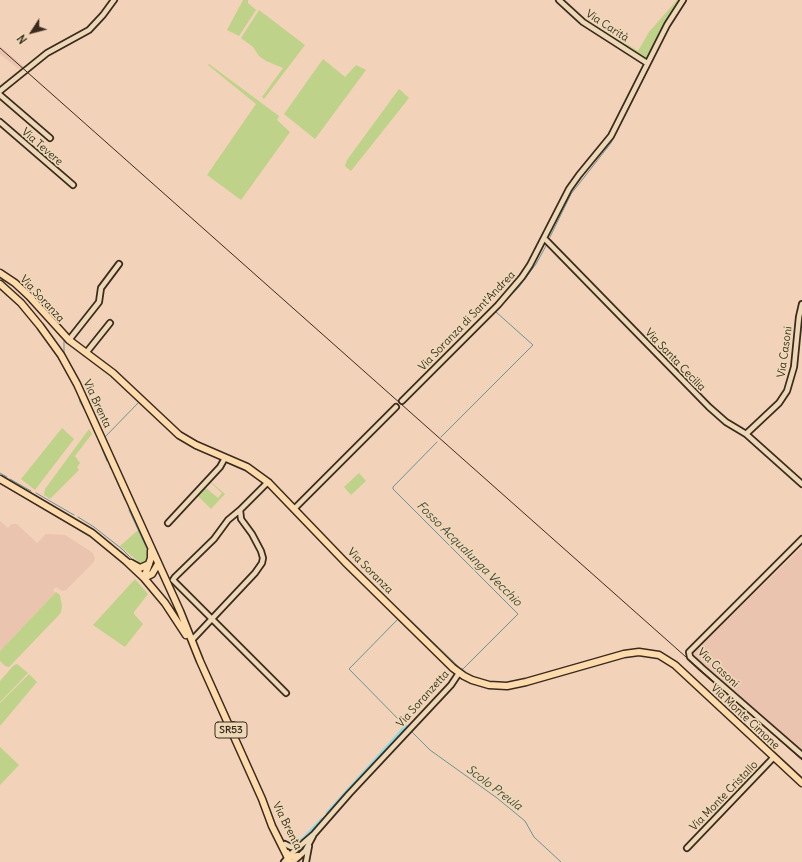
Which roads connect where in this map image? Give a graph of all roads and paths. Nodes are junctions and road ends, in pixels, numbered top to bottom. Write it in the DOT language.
graph roads {
  1 [pos="114,0"];
  2 [pos="559,0"];
  3 [pos="683,0"];
  4 [pos="647,63"];
  5 [pos="0,91"];
  6 [pos="0,95"];
  7 [pos="0,122"];
  8 [pos="50,138"];
  9 [pos="73,185"];
  10 [pos="544,238"];
  11 [pos="119,264"];
  12 [pos="0,273"];
  13 [pos="0,284"];
  14 [pos="802,304"];
  15 [pos="110,323"];
  16 [pos="69,340"];
  17 [pos="86,353"];
  18 [pos="402,401"];
  19 [pos="396,407"];
  20 [pos="746,434"];
  21 [pos="225,458"];
  22 [pos="0,479"];
  23 [pos="268,482"];
  24 [pos="802,484"];
  25 [pos="294,509"];
  26 [pos="240,510"];
  27 [pos="168,523"];
  28 [pos="802,539"];
  29 [pos="150,548"];
  30 [pos="126,560"];
  31 [pos="149,564"];
  32 [pos="158,564"];
  33 [pos="144,578"];
  34 [pos="212,619"];
  35 [pos="192,640"];
  36 [pos="200,661"];
  37 [pos="675,665"];
  38 [pos="459,673"];
  39 [pos="286,693"];
  40 [pos="242,726"];
  41 [pos="230,727"];
  42 [pos="802,755"];
  43 [pos="774,758"];
  44 [pos="802,783"];
  45 [pos="262,799"];
  46 [pos="314,834"];
  47 [pos="285,844"];
  48 [pos="309,845"];
  49 [pos="299,846"];
  50 [pos="687,848"];
  51 [pos="291,859"];
  52 [pos="306,862"];
  1 -- 5 [label="street"];
  2 -- 4 [label="street, Via Carità"];
  3 -- 4 [label="street, Via Soranza di Sant'Andrea"];
  4 -- 10 [label="street, Via Soranza di Sant'Andrea"];
  6 -- 8 [label="street, Via Tevere"];
  7 -- 9 [label="street, Via Tevere"];
  10 -- 18 [label="street, Via Soranza di Sant'Andrea"];
  10 -- 20 [label="street, Via Santa Cecilia"];
  11 -- 16 [label="street, Via Soranza"];
  12 -- 16 [label="main road, Via Soranza"];
  13 -- 29 [label="main road, Via Brenta"];
  14 -- 20 [label="street, Via Casoni"];
  15 -- 17 [label="street"];
  16 -- 17 [label="main road, Via Soranza"];
  17 -- 21 [label="main road, Via Soranza"];
  19 -- 25 [label="street"];
  20 -- 24 [label="street, Via Santa Cecilia"];
  21 -- 23 [label="main road, Via Soranza"];
  21 -- 27 [label="street"];
  22 -- 30 [label="main road, SR53"];
  23 -- 25 [label="main road, Via Soranza"];
  23 -- 26 [label="street"];
  25 -- 38 [label="main road, Via Soranza"];
  26 -- 34 [label="street"];
  26 -- 34 [label="street"];
  28 -- 42 [label="street, Via Casoni"];
  29 -- 31 [label="main road, Via Brenta"];
  29 -- 32 [label="main road, Via Brenta"];
  30 -- 31 [label="main road"];
  30 -- 33 [label="main road, SR53"];
  31 -- 33 [label="main road, Via Brenta"];
  32 -- 33 [label="main road"];
  32 -- 35 [label="main road, Via Brenta"];
  33 -- 36 [label="main road, SR53"];
  34 -- 35 [label="street"];
  34 -- 39 [label="street"];
  35 -- 36 [label="main road, Via Brenta"];
  36 -- 41 [label="main road, Via Brenta / SR53"];
  37 -- 38 [label="main road, Via Soranzetta"];
  37 -- 43 [label="main road, Via Monte Cimone"];
  38 -- 46 [label="street, Via Soranzetta"];
  40 -- 41 [label="street"];
  41 -- 45 [label="main road, Via Brenta / SR53"];
  43 -- 44 [label="main road, Via Monte Cimone"];
  43 -- 50 [label="street, Via Monte Cristallo"];
  45 -- 47 [label="main road, Via Brenta / SR53"];
  45 -- 51 [label="main road, Via Brenta / SR53"];
  46 -- 48 [label="street, Via Soranzetta"];
  46 -- 49 [label="street, Via Soranzetta"];
  47 -- 49 [label="street"];
  47 -- 51 [label="main road, Via Brenta / SR53"];
  48 -- 51 [label="street, Via Soranzetta"];
  48 -- 52 [label="street"];
  49 -- 51 [label="street, Via Soranzetta"];
}
